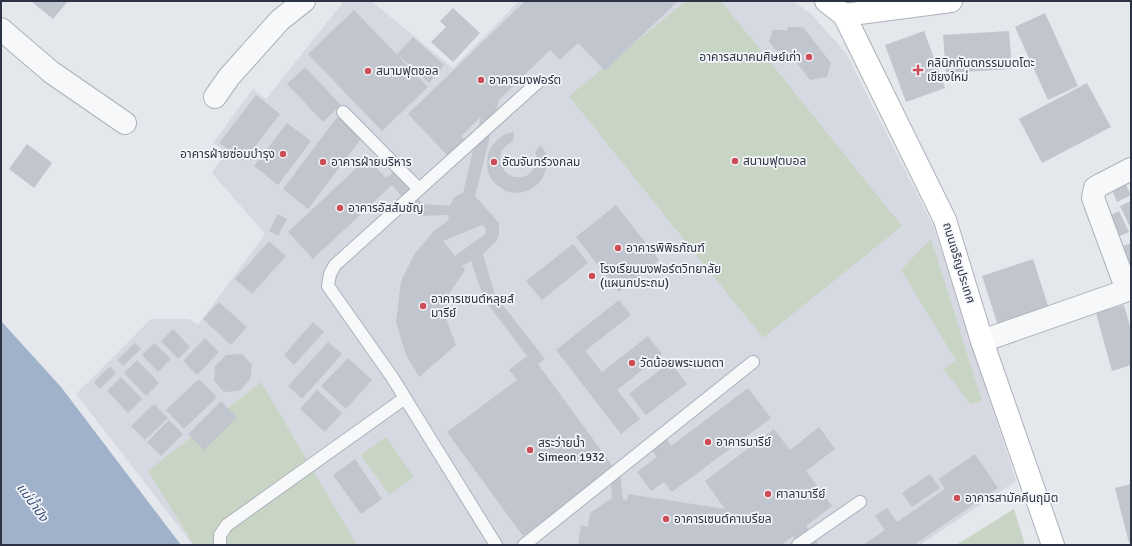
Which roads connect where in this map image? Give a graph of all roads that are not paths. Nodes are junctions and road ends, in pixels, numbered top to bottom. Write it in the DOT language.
graph roads {
  1 [pos="304,1"];
  2 [pos="826,1"];
  3 [pos="951,1"];
  4 [pos="844,15"];
  5 [pos="1,29"];
  6 [pos="538,82"];
  7 [pos="215,97"];
  8 [pos="343,112"];
  9 [pos="125,123"];
  10 [pos="1131,169"];
  11 [pos="420,189"];
  12 [pos="1129,290"];
  13 [pos="982,341"];
  14 [pos="753,362"];
  15 [pos="404,398"];
  16 [pos="860,502"];
  17 [pos="220,545"];
  18 [pos="496,545"];
  19 [pos="524,545"];
  20 [pos="798,545"];
  21 [pos="1053,545"];
  1 -- 7 [label="street"];
  2 -- 4 [label="street, ถนนเจริญประเทศ"];
  3 -- 4 [label="street"];
  4 -- 13 [label="street, ถนนเจริญประเทศ"];
  5 -- 9 [label="street"];
  6 -- 11 [label="lane"];
  8 -- 11 [label="lane"];
  10 -- 12 [label="street"];
  11 -- 15 [label="lane"];
  12 -- 13 [label="street"];
  13 -- 21 [label="street, ถนนเจริญประเทศ"];
  14 -- 19 [label="lane"];
  15 -- 17 [label="lane"];
  15 -- 18 [label="lane"];
  16 -- 20 [label="lane"];
}
